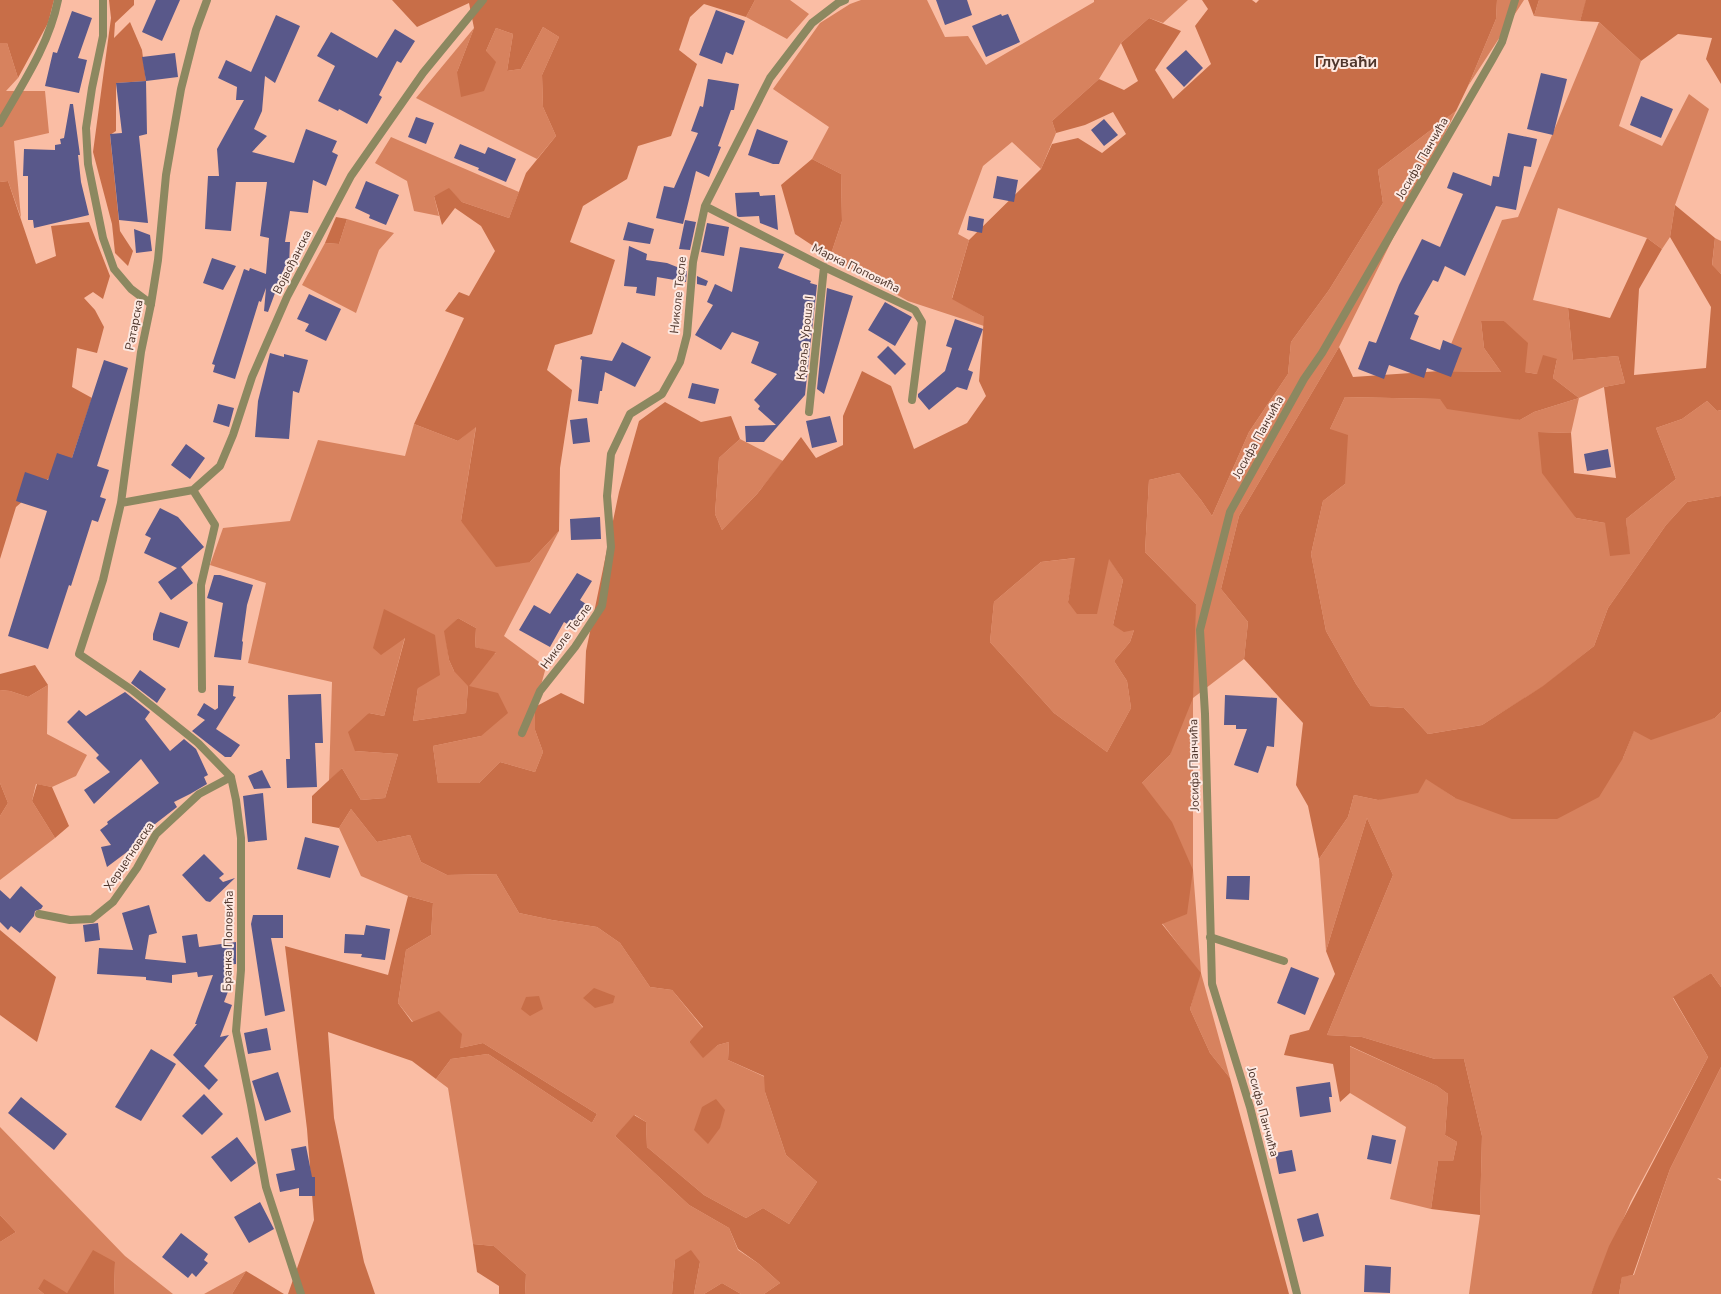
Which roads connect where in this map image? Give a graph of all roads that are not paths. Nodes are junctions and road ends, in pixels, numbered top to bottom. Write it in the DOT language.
graph roads {
  1 [pos="58,0"];
  2 [pos="103,0"];
  3 [pos="207,0"];
  4 [pos="483,0"];
  5 [pos="845,0"];
  6 [pos="1515,0"];
  7 [pos="0,123"];
  8 [pos="705,206"];
  9 [pos="824,267"];
  10 [pos="151,304"];
  11 [pos="912,400"];
  12 [pos="809,412"];
  13 [pos="193,490"];
  14 [pos="121,503"];
  15 [pos="79,654"];
  16 [pos="202,689"];
  17 [pos="522,732"];
  18 [pos="230,777"];
  19 [pos="39,914"];
  20 [pos="1210,937"];
  21 [pos="1284,960"];
  22 [pos="301,1294"];
  23 [pos="1297,1294"];
  1 -- 7 [label="street"];
  2 -- 10 [label="street"];
  3 -- 10 [label="street, Ратарска"];
  4 -- 13 [label="street, Војвођанска"];
  5 -- 8 [label="street, Николе Тесле"];
  6 -- 20 [label="street, Јосифа Панчића"];
  8 -- 9 [label="street, Марка Поповића"];
  8 -- 17 [label="street, Николе Тесле"];
  9 -- 11 [label="street, Марка Поповића"];
  9 -- 12 [label="street, Краља Уроша I"];
  10 -- 14 [label="street, Ратарска"];
  13 -- 14 [label="street"];
  13 -- 16 [label="street"];
  14 -- 15 [label="street, Ратарска"];
  15 -- 18 [label="street, Бранка Поповића"];
  18 -- 19 [label="street, Херцегновска"];
  18 -- 22 [label="street, Бранка Поповића"];
  20 -- 21 [label="street"];
  20 -- 23 [label="street, Јосифа Панчића"];
}
